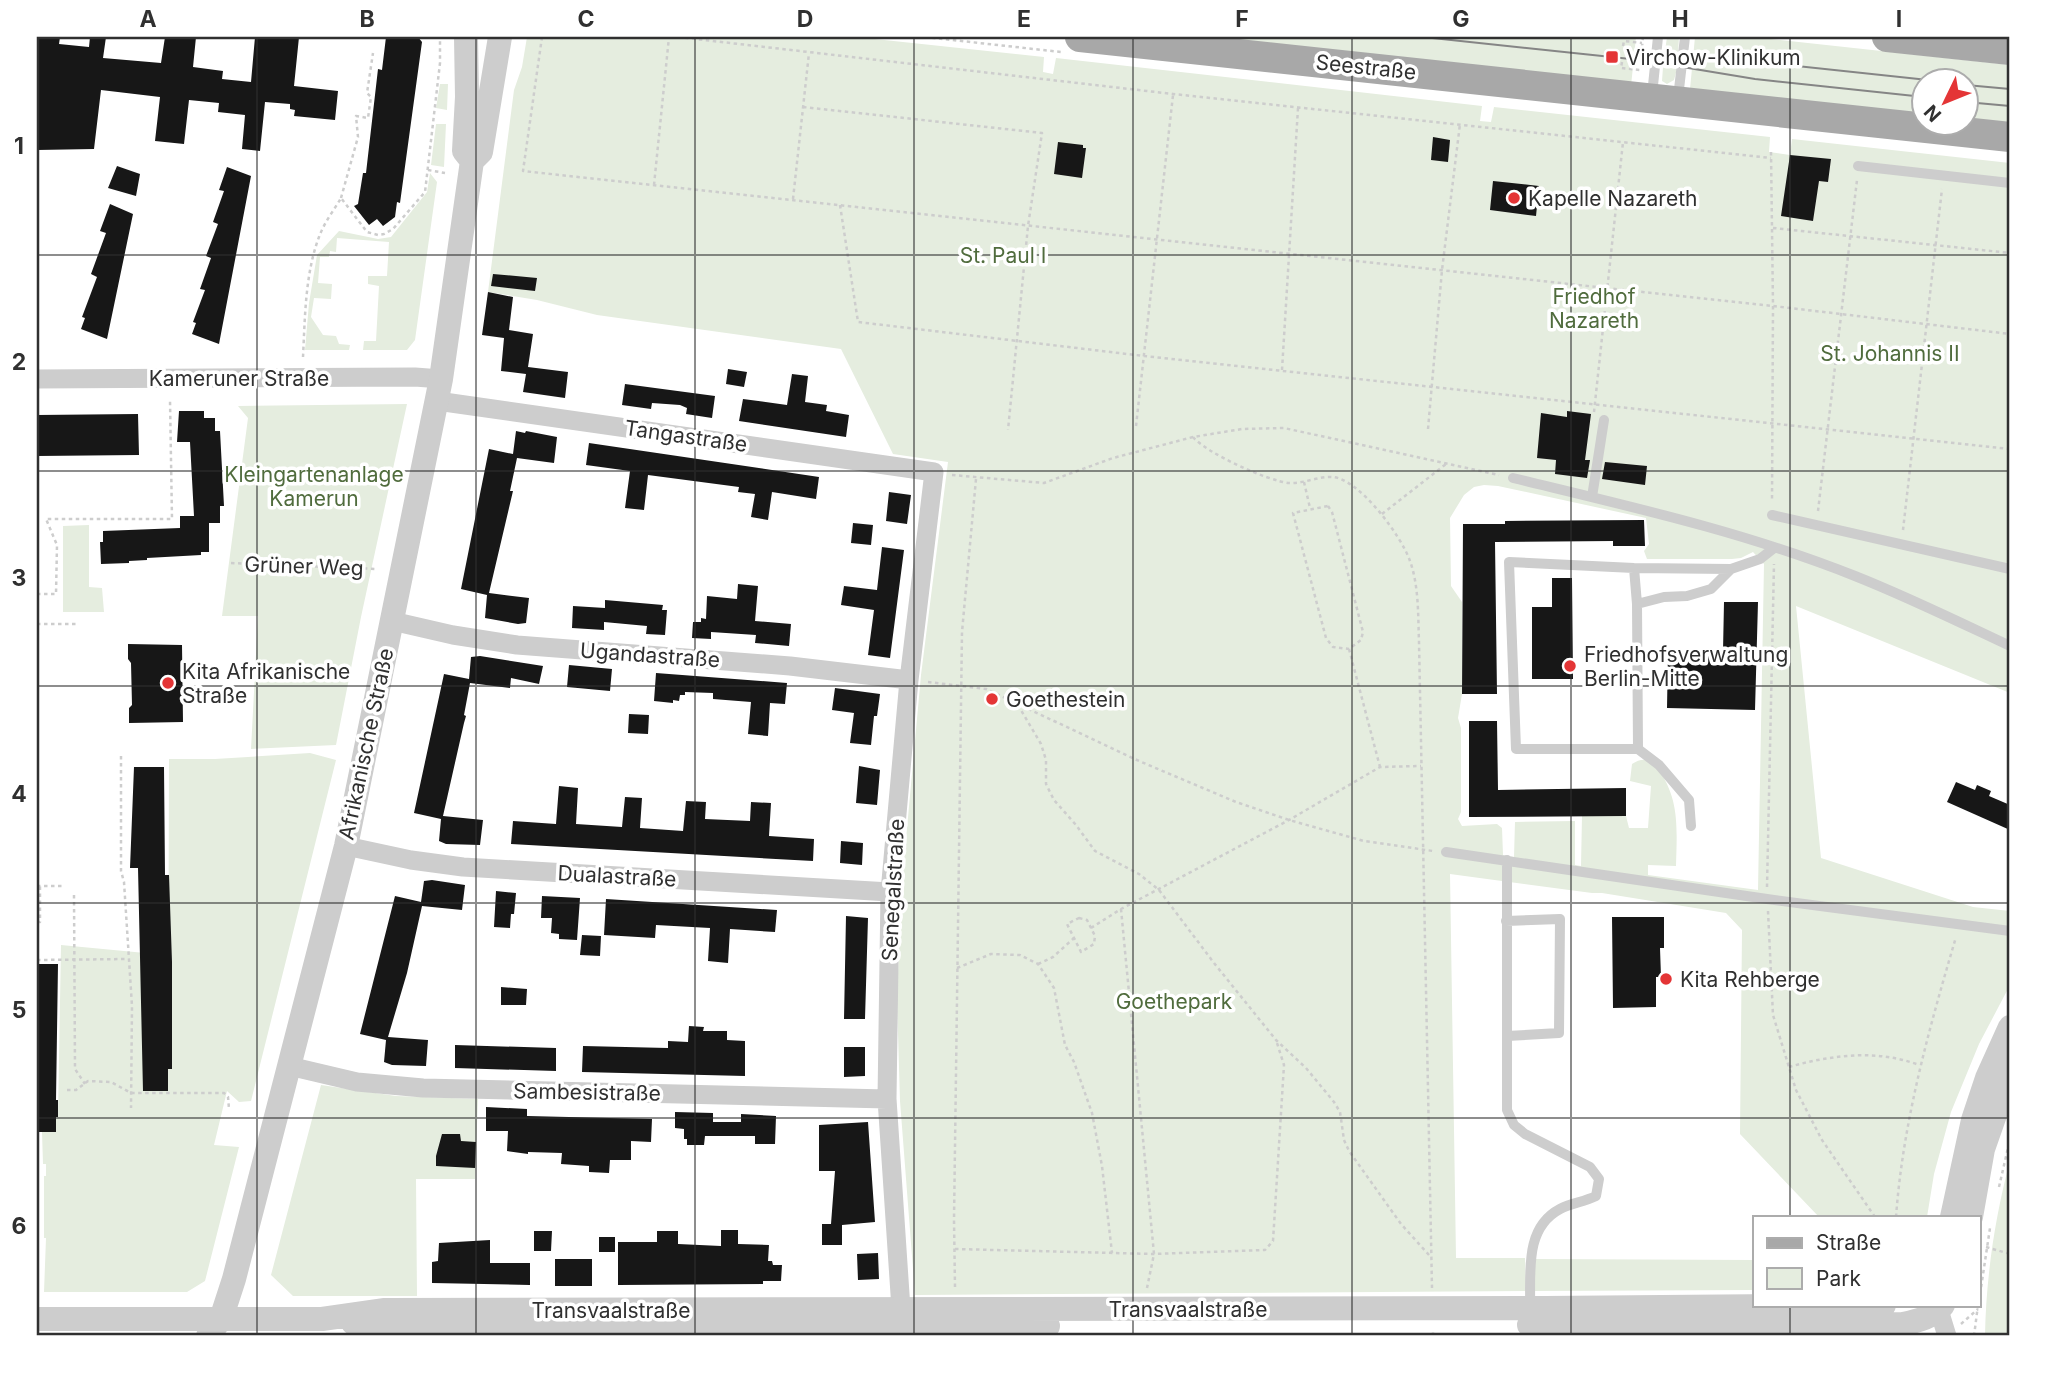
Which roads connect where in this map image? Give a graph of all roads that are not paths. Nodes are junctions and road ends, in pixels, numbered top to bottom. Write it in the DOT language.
graph roads {
  1 [pos="466,37"];
  2 [pos="500,37"];
  3 [pos="1080,37"];
  4 [pos="1658,37"];
  5 [pos="1685,37"];
  6 [pos="1887,37"];
  7 [pos="2010,50"];
  8 [pos="468,66"];
  9 [pos="495,69"];
  10 [pos="1665,100"];
  11 [pos="2010,137"];
  12 [pos="472,161"];
  13 [pos="1858,166"];
  14 [pos="2010,183"];
  15 [pos="37,379"];
  16 [pos="439,390"];
  17 [pos="1604,420"];
  18 [pos="939,473"];
  19 [pos="1513,478"];
  20 [pos="1592,497"];
  21 [pos="1772,515"];
  22 [pos="1774,548"];
  23 [pos="1634,568"];
  24 [pos="1731,569"];
  25 [pos="2010,569"];
  26 [pos="1637,604"];
  27 [pos="392,621"];
  28 [pos="2010,646"];
  29 [pos="914,680"];
  30 [pos="1638,749"];
  31 [pos="1691,827"];
  32 [pos="346,846"];
  33 [pos="1446,852"];
  34 [pos="1507,860"];
  35 [pos="890,892"];
  36 [pos="1506,921"];
  37 [pos="2010,931"];
  38 [pos="2010,1027"];
  39 [pos="1507,1036"];
  40 [pos="289,1066"];
  41 [pos="2001,1078"];
  42 [pos="887,1099"];
  43 [pos="1952,1216"];
  44 [pos="1971,1216"];
  45 [pos="1854,1306"];
  46 [pos="1940,1306"];
  47 [pos="1530,1317"];
  48 [pos="901,1318"];
  49 [pos="37,1319"];
  50 [pos="1433,1323"];
  51 [pos="217,1330"];
  52 [pos="1947,1336"];
  1 -- 8 [label="street, Afrikanische Straße"];
  2 -- 9 [label="street, Afrikanische Straße"];
  3 -- 10 [label="main road, Seestraße"];
  4 -- 10 [label="lane"];
  5 -- 10 [label="lane"];
  6 -- 7 [label="main road"];
  8 -- 9 [label="street"];
  8 -- 12 [label="street, Afrikanische Straße"];
  9 -- 12 [label="street, Afrikanische Straße"];
  10 -- 11 [label="main road, Seestraße"];
  12 -- 16 [label="street, Afrikanische Straße"];
  13 -- 14 [label="lane"];
  15 -- 16 [label="street, Kameruner Straße"];
  16 -- 18 [label="street, Tangastraße"];
  16 -- 27 [label="street, Afrikanische Straße"];
  17 -- 20 [label="lane"];
  18 -- 29 [label="street, Senegalstraße"];
  19 -- 20 [label="lane"];
  20 -- 22 [label="lane"];
  21 -- 25 [label="lane"];
  22 -- 24 [label="lane"];
  22 -- 28 [label="lane"];
  23 -- 24 [label="lane"];
  23 -- 26 [label="lane"];
  23 -- 30 [label="lane"];
  24 -- 26 [label="lane"];
  26 -- 30 [label="lane"];
  27 -- 29 [label="street, Ugandastraße"];
  27 -- 32 [label="street, Afrikanische Straße"];
  29 -- 35 [label="street, Senegalstraße"];
  30 -- 31 [label="lane"];
  32 -- 35 [label="street, Dualastraße"];
  32 -- 40 [label="street, Afrikanische Straße"];
  33 -- 34 [label="lane"];
  34 -- 36 [label="lane"];
  34 -- 37 [label="lane"];
  35 -- 42 [label="street, Senegalstraße"];
  36 -- 39 [label="lane"];
  36 -- 39 [label="lane"];
  38 -- 41 [label="street"];
  39 -- 47 [label="lane"];
  40 -- 42 [label="street, Sambesistraße"];
  40 -- 51 [label="street, Afrikanische Straße"];
  41 -- 43 [label="street"];
  41 -- 44 [label="street"];
  42 -- 48 [label="street, Senegalstraße"];
  45 -- 47 [label="street, Transvaalstraße"];
  46 -- 47 [label="street, Transvaalstraße"];
  46 -- 52 [label="street"];
  47 -- 50 [label="street, Transvaalstraße"];
  48 -- 50 [label="street, Transvaalstraße"];
  48 -- 50 [label="street, Transvaalstraße"];
  48 -- 51 [label="street, Transvaalstraße"];
  49 -- 51 [label="street, Transvaalstraße"];
}
